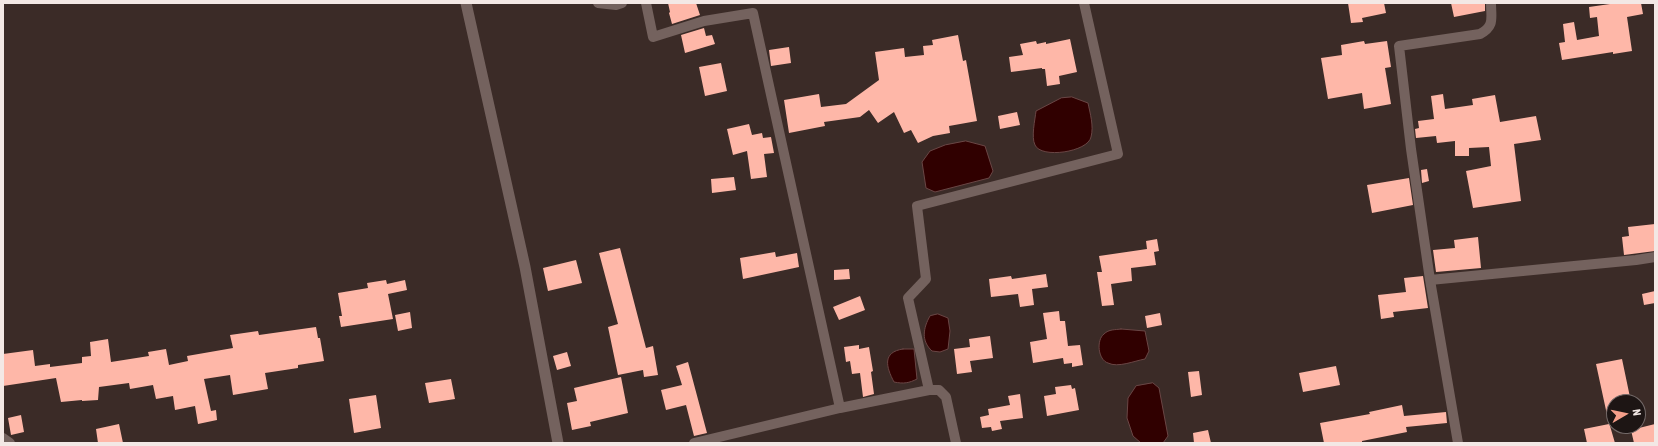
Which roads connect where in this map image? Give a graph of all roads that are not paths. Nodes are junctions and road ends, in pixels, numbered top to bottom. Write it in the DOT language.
graph roads {
  1 [pos="466,3"];
  2 [pos="598,3"];
  3 [pos="622,3"];
  4 [pos="646,3"];
  5 [pos="1084,3"];
  6 [pos="1491,3"];
  7 [pos="1655,257"];
  8 [pos="1430,280"];
  9 [pos="929,390"];
  10 [pos="840,408"];
  11 [pos="3,438"];
  12 [pos="10,443"];
  13 [pos="558,443"];
  14 [pos="694,443"];
  15 [pos="956,443"];
  16 [pos="1458,443"];
  1 -- 13 [label="street"];
  2 -- 3 [label="street"];
  4 -- 10 [label="street"];
  5 -- 9 [label="street"];
  6 -- 8 [label="street"];
  7 -- 8 [label="street"];
  8 -- 16 [label="street"];
  9 -- 10 [label="street"];
  9 -- 15 [label="street"];
  10 -- 14 [label="street"];
  11 -- 12 [label="street"];
}
